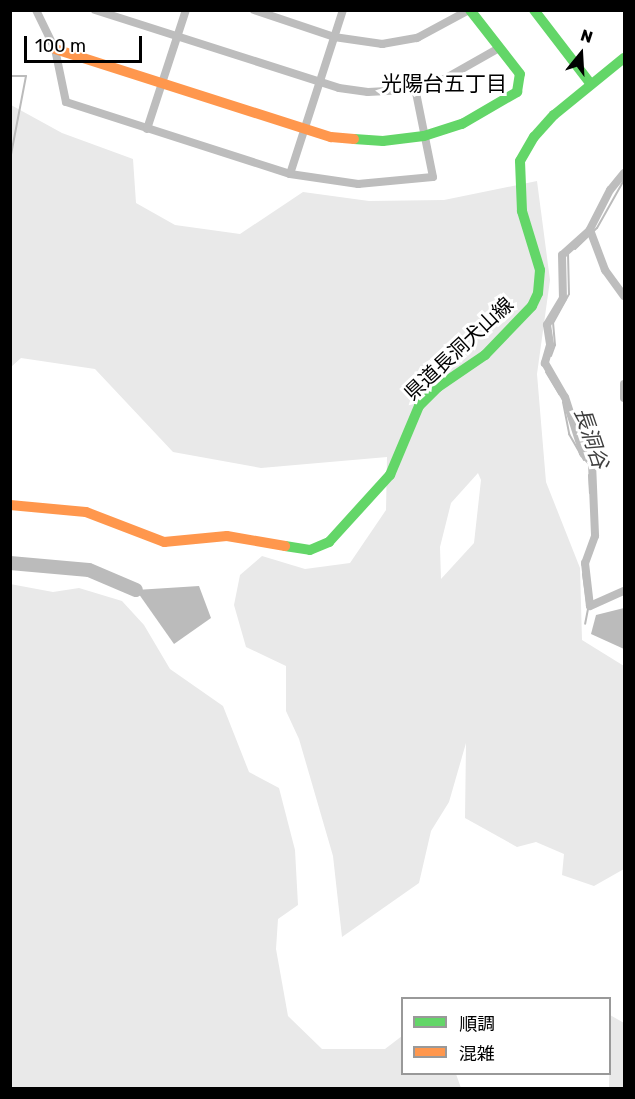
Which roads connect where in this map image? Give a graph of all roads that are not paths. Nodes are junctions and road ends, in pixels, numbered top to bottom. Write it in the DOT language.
graph roads {
  1 [pos="36,10"];
  2 [pos="95,10"];
  3 [pos="186,10"];
  4 [pos="254,10"];
  5 [pos="343,10"];
  6 [pos="469,10"];
  7 [pos="534,10"];
  8 [pos="177,37"];
  9 [pos="334,37"];
  10 [pos="499,48"];
  11 [pos="56,49"];
  12 [pos="624,58"];
  13 [pos="319,82"];
  14 [pos="590,83"];
  15 [pos="162,84"];
  16 [pos="415,88"];
  17 [pos="147,129"];
  18 [pos="304,129"];
  19 [pos="424,136"];
  20 [pos="290,174"];
  21 [pos="624,174"];
  22 [pos="592,233"];
  23 [pos="624,296"];
  24 [pos="624,384"];
  25 [pos="624,399"];
  26 [pos="10,505"];
  27 [pos="624,591"];
  1 -- 11 [label="street"];
  2 -- 8 [label="street"];
  3 -- 8 [label="street"];
  4 -- 9 [label="street"];
  5 -- 9 [label="street"];
  6 -- 9 [label="street"];
  6 -- 10 [label="main road"];
  7 -- 14 [label="main road"];
  8 -- 13 [label="street"];
  8 -- 15 [label="street"];
  9 -- 13 [label="street"];
  10 -- 16 [label="street"];
  10 -- 19 [label="main road"];
  11 -- 15 [label="main road"];
  11 -- 17 [label="street"];
  12 -- 14 [label="main road, 県道長洞犬山線"];
  13 -- 16 [label="street"];
  13 -- 18 [label="street"];
  14 -- 26 [label="main road, 県道長洞犬山線"];
  15 -- 17 [label="street"];
  15 -- 18 [label="main road"];
  16 -- 19 [label="street"];
  17 -- 20 [label="street"];
  18 -- 19 [label="main road"];
  18 -- 20 [label="street"];
  19 -- 20 [label="street"];
  21 -- 22 [label="street"];
  22 -- 23 [label="street"];
  22 -- 27 [label="street"];
  24 -- 25 [label="street"];
}
